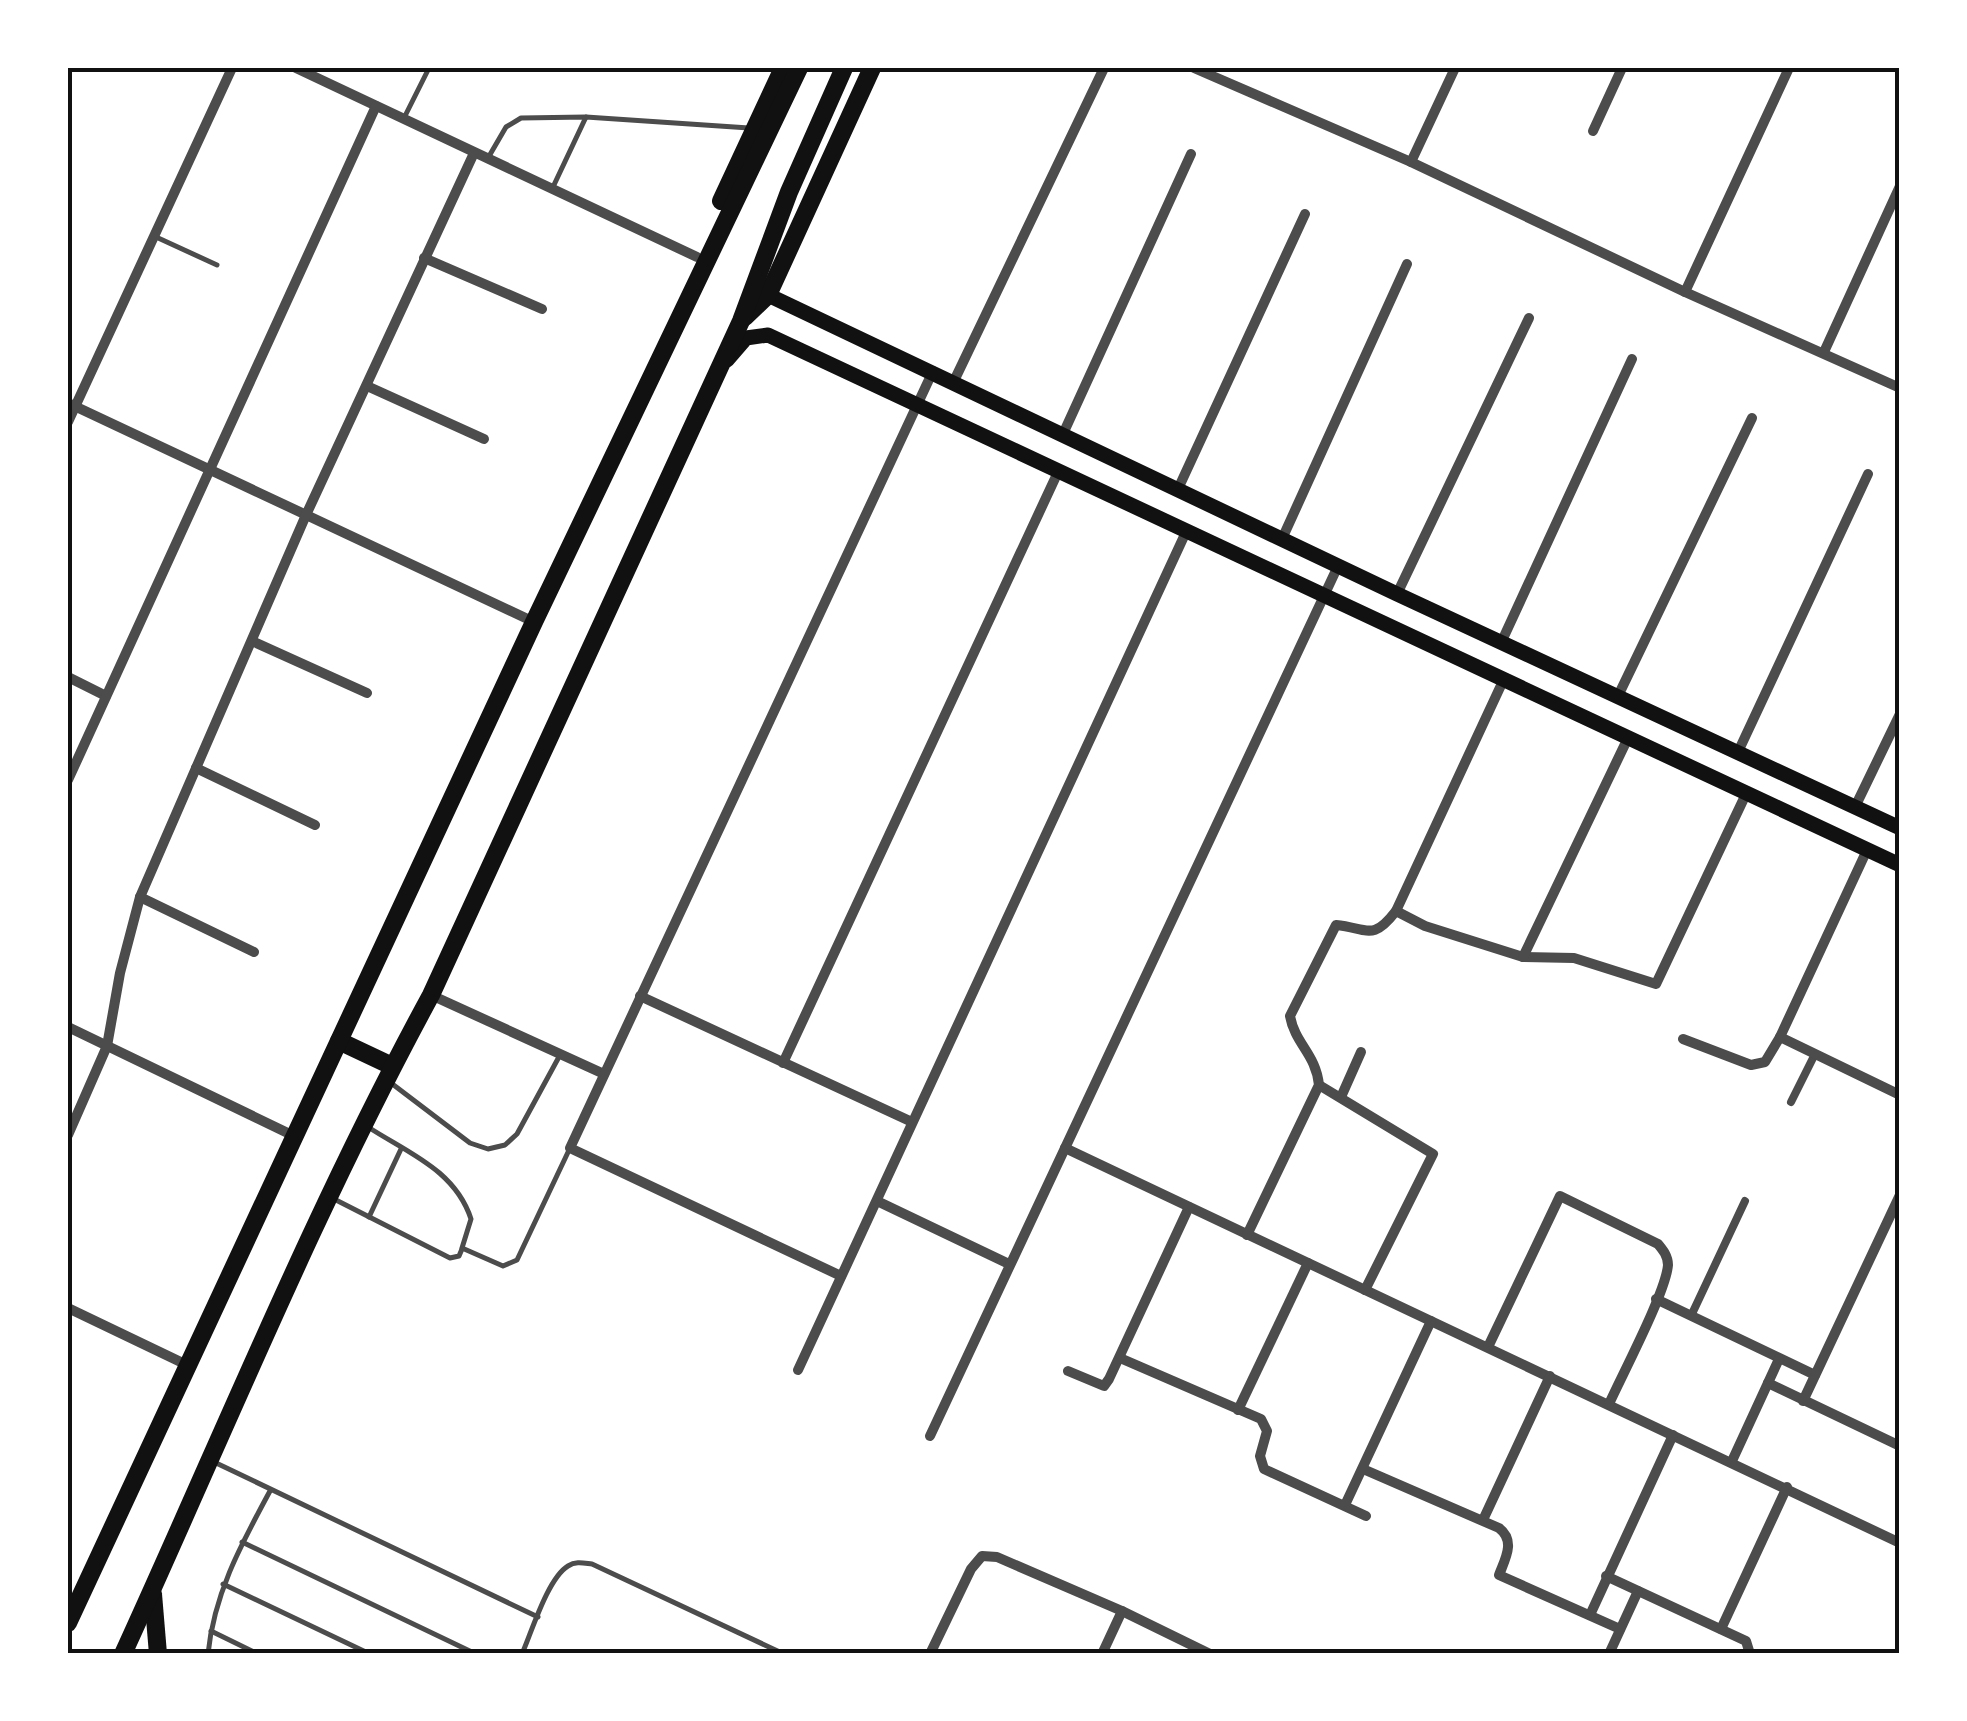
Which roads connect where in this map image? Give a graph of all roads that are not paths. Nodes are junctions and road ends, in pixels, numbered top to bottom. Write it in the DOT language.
graph roads {
  1 [pos="232,68"];
  2 [pos="296,68"];
  3 [pos="429,68"];
  4 [pos="844,68"];
  5 [pos="872,68"];
  6 [pos="1104,68"];
  7 [pos="1194,68"];
  8 [pos="1455,68"];
  9 [pos="1622,68"];
  10 [pos="1789,68"];
  11 [pos="792,70"];
  12 [pos="376,106"];
  13 [pos="586,117"];
  14 [pos="404,119"];
  15 [pos="755,128"];
  16 [pos="1593,132"];
  17 [pos="474,153"];
  18 [pos="1191,154"];
  19 [pos="488,158"];
  20 [pos="1410,162"];
  21 [pos="1900,186"];
  22 [pos="552,188"];
  23 [pos="1306,214"];
  24 [pos="154,236"];
  25 [pos="697,257"];
  26 [pos="424,258"];
  27 [pos="1407,264"];
  28 [pos="217,265"];
  29 [pos="1684,292"];
  30 [pos="768,295"];
  31 [pos="542,309"];
  32 [pos="680,314"];
  33 [pos="1529,318"];
  34 [pos="741,321"];
  35 [pos="1824,352"];
  36 [pos="1632,358"];
  37 [pos="718,370"];
  38 [pos="933,371"];
  39 [pos="954,381"];
  40 [pos="367,386"];
  41 [pos="1900,388"];
  42 [pos="71,404"];
  43 [pos="918,406"];
  44 [pos="1752,418"];
  45 [pos="68,422"];
  46 [pos="1064,434"];
  47 [pos="484,440"];
  48 [pos="212,471"];
  49 [pos="1058,472"];
  50 [pos="1868,474"];
  51 [pos="1178,489"];
  52 [pos="306,515"];
  53 [pos="1186,532"];
  54 [pos="1282,540"];
  55 [pos="1338,566"];
  56 [pos="1396,594"];
  57 [pos="1323,597"];
  58 [pos="534,622"];
  59 [pos="252,641"];
  60 [pos="1501,642"];
  61 [pos="68,677"];
  62 [pos="1503,682"];
  63 [pos="366,693"];
  64 [pos="106,696"];
  65 [pos="1618,696"];
  66 [pos="1900,714"];
  67 [pos="1627,740"];
  68 [pos="1738,752"];
  69 [pos="196,768"];
  70 [pos="68,780"];
  71 [pos="1802,782"];
  72 [pos="1746,794"];
  73 [pos="1855,806"];
  74 [pos="1788,813"];
  75 [pos="314,825"];
  76 [pos="1900,828"];
  77 [pos="1867,850"];
  78 [pos="1900,865"];
  79 [pos="140,897"];
  80 [pos="1396,910"];
  81 [pos="254,952"];
  82 [pos="1523,957"];
  83 [pos="431,995"];
  84 [pos="640,996"];
  85 [pos="68,1027"];
  86 [pos="1780,1037"];
  87 [pos="1683,1040"];
  88 [pos="338,1041"];
  89 [pos="107,1046"];
  90 [pos="1361,1052"];
  91 [pos="1816,1054"];
  92 [pos="560,1055"];
  93 [pos="783,1063"];
  94 [pos="389,1072"];
  95 [pos="604,1074"];
  96 [pos="1319,1085"];
  97 [pos="1900,1095"];
  98 [pos="1341,1097"];
  99 [pos="1790,1102"];
  100 [pos="912,1122"];
  101 [pos="364,1125"];
  102 [pos="68,1134"];
  103 [pos="294,1136"];
  104 [pos="570,1148"];
  105 [pos="1065,1148"];
  106 [pos="401,1149"];
  107 [pos="1900,1195"];
  108 [pos="329,1197"];
  109 [pos="877,1200"];
  110 [pos="1745,1200"];
  111 [pos="1189,1207"];
  112 [pos="368,1216"];
  113 [pos="1248,1235"];
  114 [pos="462,1248"];
  115 [pos="1308,1263"];
  116 [pos="1010,1264"];
  117 [pos="841,1276"];
  118 [pos="1365,1290"];
  119 [pos="1656,1299"];
  120 [pos="68,1308"];
  121 [pos="1691,1316"];
  122 [pos="1431,1321"];
  123 [pos="1488,1347"];
  124 [pos="1120,1358"];
  125 [pos="1780,1358"];
  126 [pos="187,1365"];
  127 [pos="798,1370"];
  128 [pos="1068,1371"];
  129 [pos="1815,1374"];
  130 [pos="1550,1376"];
  131 [pos="1768,1384"];
  132 [pos="1804,1400"];
  133 [pos="1609,1404"];
  134 [pos="1238,1410"];
  135 [pos="1674,1435"];
  136 [pos="930,1436"];
  137 [pos="1900,1446"];
  138 [pos="211,1461"];
  139 [pos="1732,1462"];
  140 [pos="1363,1468"];
  141 [pos="1788,1487"];
  142 [pos="270,1491"];
  143 [pos="1345,1506"];
  144 [pos="1366,1516"];
  145 [pos="1483,1520"];
  146 [pos="242,1542"];
  147 [pos="1900,1543"];
  148 [pos="89,1576"];
  149 [pos="1606,1576"];
  150 [pos="223,1584"];
  151 [pos="152,1590"];
  152 [pos="1638,1591"];
  153 [pos="68,1593"];
  154 [pos="1122,1611"];
  155 [pos="1590,1615"];
  156 [pos="538,1618"];
  157 [pos="68,1623"];
  158 [pos="1620,1629"];
  159 [pos="1721,1629"];
  160 [pos="210,1630"];
  161 [pos="122,1654"];
  162 [pos="158,1654"];
  163 [pos="208,1654"];
  164 [pos="258,1654"];
  165 [pos="370,1654"];
  166 [pos="476,1654"];
  167 [pos="522,1654"];
  168 [pos="784,1654"];
  169 [pos="930,1654"];
  170 [pos="1102,1654"];
  171 [pos="1210,1654"];
  172 [pos="1609,1654"];
  173 [pos="1750,1654"];
  1 -- 24 [label="street"];
  2 -- 12 [label="street"];
  3 -- 14 [label="lane"];
  4 -- 34 [label="highway"];
  5 -- 30 [label="highway"];
  6 -- 39 [label="street"];
  7 -- 20 [label="street"];
  8 -- 20 [label="street"];
  9 -- 16 [label="street"];
  10 -- 29 [label="street"];
  11 -- 15 [label="highway"];
  11 -- 32 [label="highway"];
  12 -- 14 [label="street"];
  12 -- 48 [label="street"];
  13 -- 15 [label="lane"];
  13 -- 19 [label="lane"];
  13 -- 22 [label="lane"];
  14 -- 17 [label="street"];
  15 -- 25 [label="highway"];
  17 -- 19 [label="street"];
  17 -- 26 [label="street"];
  18 -- 46 [label="street"];
  19 -- 22 [label="street"];
  20 -- 29 [label="street"];
  21 -- 35 [label="street"];
  22 -- 25 [label="street"];
  23 -- 51 [label="street"];
  24 -- 28 [label="lane"];
  24 -- 42 [label="street"];
  25 -- 32 [label="highway"];
  26 -- 31 [label="street"];
  26 -- 40 [label="street"];
  27 -- 54 [label="street"];
  29 -- 35 [label="street"];
  30 -- 34 [label="highway"];
  30 -- 38 [label="main road"];
  32 -- 58 [label="highway"];
  33 -- 56 [label="street"];
  34 -- 37 [label="highway"];
  35 -- 41 [label="street"];
  36 -- 60 [label="street"];
  37 -- 43 [label="main road"];
  37 -- 83 [label="highway"];
  38 -- 39 [label="main road"];
  38 -- 43 [label="street"];
  39 -- 46 [label="main road"];
  40 -- 47 [label="street"];
  40 -- 52 [label="street"];
  42 -- 45 [label="street"];
  42 -- 48 [label="street"];
  43 -- 49 [label="main road"];
  43 -- 84 [label="street"];
  44 -- 65 [label="street"];
  46 -- 51 [label="main road"];
  48 -- 52 [label="street"];
  48 -- 64 [label="street"];
  49 -- 53 [label="main road"];
  49 -- 93 [label="street"];
  50 -- 68 [label="street"];
  51 -- 54 [label="main road"];
  52 -- 58 [label="street"];
  52 -- 59 [label="street"];
  53 -- 57 [label="main road"];
  53 -- 100 [label="street"];
  54 -- 55 [label="main road"];
  55 -- 56 [label="main road"];
  55 -- 57 [label="street"];
  56 -- 60 [label="main road"];
  57 -- 62 [label="main road"];
  57 -- 105 [label="street"];
  58 -- 88 [label="highway"];
  59 -- 63 [label="street"];
  59 -- 69 [label="street"];
  60 -- 65 [label="main road"];
  61 -- 64 [label="street"];
  62 -- 67 [label="main road"];
  62 -- 80 [label="street"];
  64 -- 70 [label="street"];
  65 -- 68 [label="main road"];
  66 -- 73 [label="street"];
  67 -- 72 [label="main road"];
  67 -- 82 [label="street"];
  68 -- 71 [label="main road"];
  69 -- 75 [label="street"];
  69 -- 79 [label="street"];
  71 -- 73 [label="main road"];
  71 -- 74 [label="main road"];
  72 -- 74 [label="main road"];
  72 -- 82 [label="street"];
  73 -- 76 [label="main road"];
  74 -- 77 [label="main road"];
  77 -- 78 [label="main road"];
  77 -- 86 [label="street"];
  79 -- 81 [label="street"];
  79 -- 89 [label="street"];
  80 -- 82 [label="street"];
  80 -- 96 [label="street"];
  83 -- 92 [label="street"];
  83 -- 94 [label="highway"];
  84 -- 93 [label="street"];
  84 -- 95 [label="street"];
  85 -- 89 [label="street"];
  86 -- 87 [label="street"];
  86 -- 91 [label="street"];
  88 -- 94 [label="highway"];
  88 -- 103 [label="highway"];
  89 -- 102 [label="street"];
  89 -- 103 [label="street"];
  90 -- 98 [label="street"];
  91 -- 97 [label="street"];
  91 -- 99 [label="street"];
  92 -- 94 [label="lane"];
  92 -- 95 [label="street"];
  93 -- 100 [label="street"];
  94 -- 101 [label="highway"];
  95 -- 104 [label="street"];
  96 -- 98 [label="street"];
  96 -- 113 [label="street"];
  98 -- 118 [label="street"];
  100 -- 109 [label="street"];
  101 -- 106 [label="lane"];
  101 -- 108 [label="highway"];
  103 -- 126 [label="highway"];
  104 -- 114 [label="lane"];
  104 -- 117 [label="street"];
  105 -- 111 [label="street"];
  105 -- 116 [label="street"];
  106 -- 112 [label="lane"];
  106 -- 114 [label="lane"];
  107 -- 129 [label="street"];
  108 -- 112 [label="lane"];
  108 -- 138 [label="highway"];
  109 -- 116 [label="street"];
  109 -- 117 [label="street"];
  110 -- 121 [label="street"];
  111 -- 113 [label="street"];
  111 -- 124 [label="street"];
  112 -- 114 [label="lane"];
  113 -- 115 [label="street"];
  115 -- 118 [label="street"];
  115 -- 134 [label="street"];
  116 -- 136 [label="street"];
  117 -- 127 [label="street"];
  118 -- 122 [label="street"];
  119 -- 121 [label="street"];
  119 -- 123 [label="street"];
  119 -- 133 [label="street"];
  120 -- 126 [label="street"];
  121 -- 125 [label="street"];
  122 -- 123 [label="street"];
  122 -- 140 [label="street"];
  123 -- 130 [label="street"];
  124 -- 128 [label="street"];
  124 -- 134 [label="street"];
  125 -- 129 [label="street"];
  125 -- 131 [label="street"];
  126 -- 148 [label="highway"];
  129 -- 132 [label="street"];
  130 -- 133 [label="street"];
  130 -- 145 [label="street"];
  131 -- 132 [label="street"];
  131 -- 139 [label="street"];
  132 -- 137 [label="street"];
  133 -- 135 [label="street"];
  134 -- 143 [label="street"];
  135 -- 139 [label="street"];
  135 -- 149 [label="street"];
  138 -- 142 [label="lane"];
  138 -- 151 [label="highway"];
  139 -- 141 [label="street"];
  140 -- 143 [label="street"];
  140 -- 145 [label="street"];
  141 -- 147 [label="street"];
  141 -- 159 [label="street"];
  142 -- 146 [label="lane"];
  142 -- 156 [label="lane"];
  143 -- 144 [label="street"];
  145 -- 155 [label="street"];
  146 -- 150 [label="lane"];
  146 -- 166 [label="lane"];
  148 -- 153 [label="highway"];
  148 -- 157 [label="highway"];
  149 -- 152 [label="street"];
  149 -- 155 [label="street"];
  150 -- 160 [label="lane"];
  150 -- 165 [label="lane"];
  151 -- 161 [label="highway"];
  151 -- 162 [label="highway"];
  152 -- 158 [label="street"];
  152 -- 159 [label="street"];
  154 -- 169 [label="street"];
  154 -- 170 [label="street"];
  154 -- 171 [label="street"];
  155 -- 158 [label="street"];
  156 -- 167 [label="lane"];
  156 -- 168 [label="lane"];
  158 -- 172 [label="street"];
  159 -- 173 [label="street"];
  160 -- 163 [label="lane"];
  160 -- 164 [label="lane"];
}
